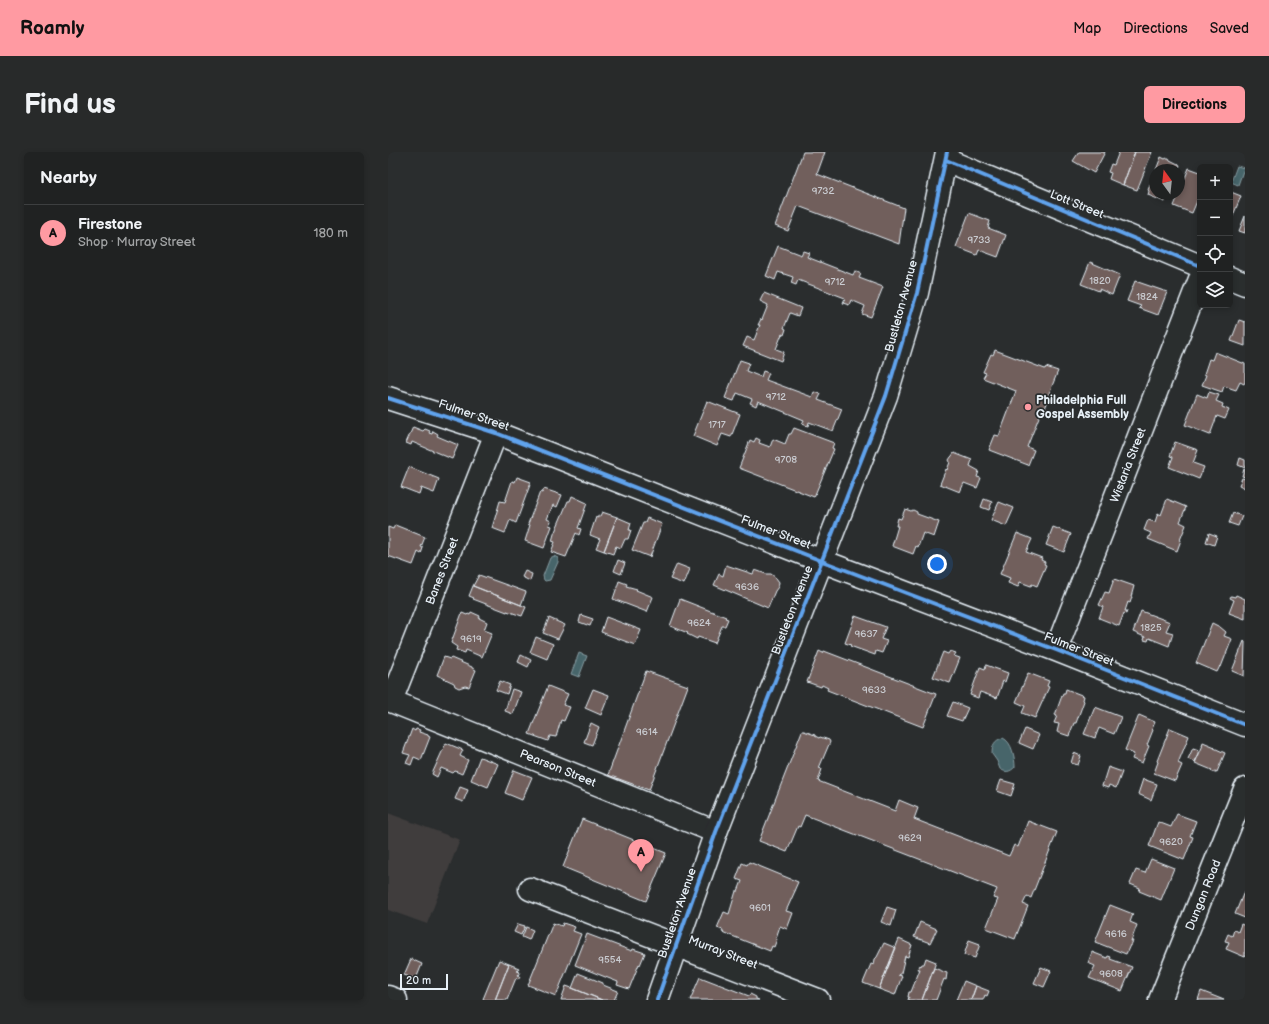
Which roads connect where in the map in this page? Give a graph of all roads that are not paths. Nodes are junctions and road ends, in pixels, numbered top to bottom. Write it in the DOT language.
graph roads {
  1 [pos="947,156"];
  2 [pos="1197,265"];
  3 [pos="1233,279"];
  4 [pos="1245,284"];
  5 [pos="1197,287"];
  6 [pos="388,398"];
  7 [pos="496,433"];
  8 [pos="822,561"];
  9 [pos="1056,650"];
  10 [pos="400,704"];
  11 [pos="1245,725"];
  12 [pos="1245,790"];
  13 [pos="716,832"];
  14 [pos="530,889"];
  15 [pos="677,945"];
  16 [pos="388,997"];
  17 [pos="396,1000"];
  18 [pos="657,1000"];
  19 [pos="818,1000"];
  20 [pos="1160,1000"];
  1 -- 2 [label="street, Lott Street"];
  1 -- 8 [label="street, Bustleton Avenue"];
  3 -- 4 [label="street"];
  5 -- 9 [label="street, Wistaria Street"];
  6 -- 7 [label="street, Fulmer Street"];
  7 -- 8 [label="street, Fulmer Street"];
  7 -- 10 [label="street, Banes Street"];
  8 -- 9 [label="street, Fulmer Street"];
  8 -- 13 [label="street, Bustleton Avenue"];
  9 -- 11 [label="street, Fulmer Street"];
  10 -- 13 [label="street, Pearson Street"];
  12 -- 20 [label="street, Dungan Road"];
  13 -- 15 [label="street, Bustleton Avenue"];
  14 -- 15 [label="street, Murray Street"];
  15 -- 18 [label="street, Bustleton Avenue"];
  15 -- 19 [label="street, Murray Street"];
  16 -- 17 [label="street"];
}
